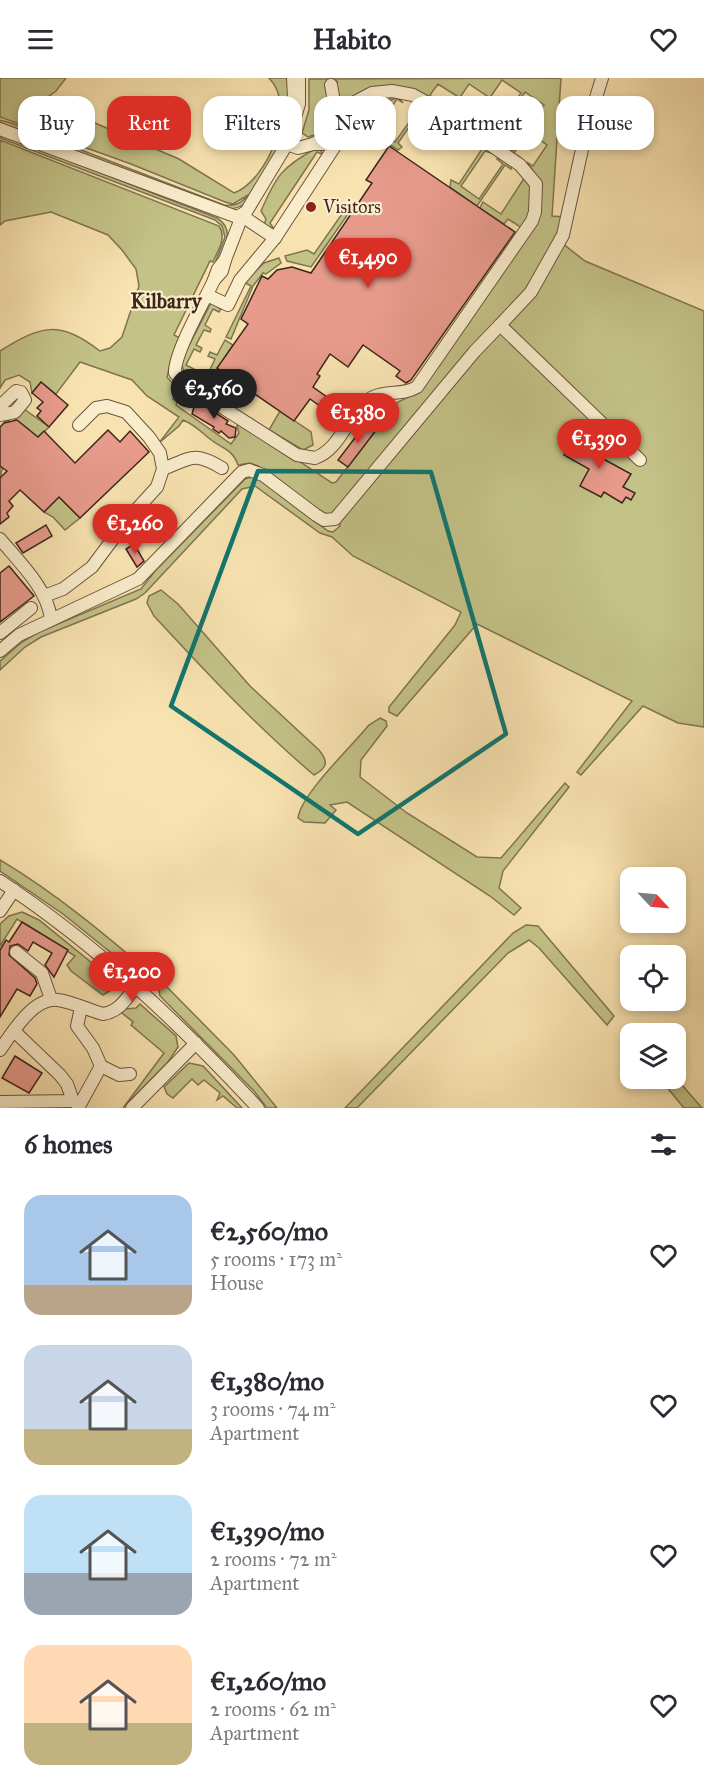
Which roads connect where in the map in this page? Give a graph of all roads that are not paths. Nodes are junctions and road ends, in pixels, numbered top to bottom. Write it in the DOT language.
graph roads {
  1 [pos="293,78"];
  2 [pos="299,78"];
  3 [pos="602,78"];
  4 [pos="332,85"];
  5 [pos="294,96"];
  6 [pos="299,96"];
  7 [pos="334,96"];
  8 [pos="366,96"];
  9 [pos="0,129"];
  10 [pos="283,150"];
  11 [pos="332,150"];
  12 [pos="242,216"];
  13 [pos="275,238"];
  14 [pos="207,295"];
  15 [pos="500,325"];
  16 [pos="0,406"];
  17 [pos="0,415"];
  18 [pos="79,425"];
  19 [pos="640,460"];
  20 [pos="222,468"];
  21 [pos="163,469"];
  22 [pos="0,539"];
  23 [pos="44,596"];
  24 [pos="32,608"];
  25 [pos="51,619"];
  26 [pos="0,633"];
  27 [pos="0,651"];
  28 [pos="0,881"];
  29 [pos="14,890"];
  30 [pos="0,911"];
  31 [pos="16,952"];
  32 [pos="136,986"];
  33 [pos="51,999"];
  34 [pos="81,1008"];
  35 [pos="14,1031"];
  36 [pos="195,1043"];
  37 [pos="0,1050"];
  38 [pos="101,1066"];
  39 [pos="130,1074"];
  40 [pos="0,1102"];
  41 [pos="76,1105"];
  42 [pos="132,1108"];
  43 [pos="258,1108"];
  1 -- 5 [label="street"];
  2 -- 6 [label="street"];
  3 -- 15 [label="street"];
  4 -- 7 [label="street"];
  8 -- 14 [label="street"];
  9 -- 12 [label="street"];
  10 -- 12 [label="street"];
  11 -- 13 [label="street"];
  12 -- 13 [label="street"];
  12 -- 14 [label="street"];
  13 -- 14 [label="street"];
  15 -- 19 [label="street"];
  15 -- 25 [label="street"];
  16 -- 17 [label="street"];
  18 -- 21 [label="street"];
  20 -- 21 [label="street"];
  21 -- 23 [label="street"];
  22 -- 23 [label="street"];
  23 -- 25 [label="street"];
  24 -- 26 [label="street"];
  25 -- 27 [label="street"];
  28 -- 29 [label="street"];
  29 -- 30 [label="street"];
  29 -- 32 [label="street"];
  31 -- 33 [label="street"];
  32 -- 34 [label="street"];
  32 -- 36 [label="street"];
  33 -- 34 [label="street"];
  33 -- 35 [label="street"];
  34 -- 38 [label="street"];
  35 -- 37 [label="street"];
  35 -- 41 [label="street"];
  36 -- 42 [label="street"];
  36 -- 43 [label="street"];
  38 -- 39 [label="street"];
  38 -- 41 [label="street"];
  40 -- 41 [label="street"];
}
